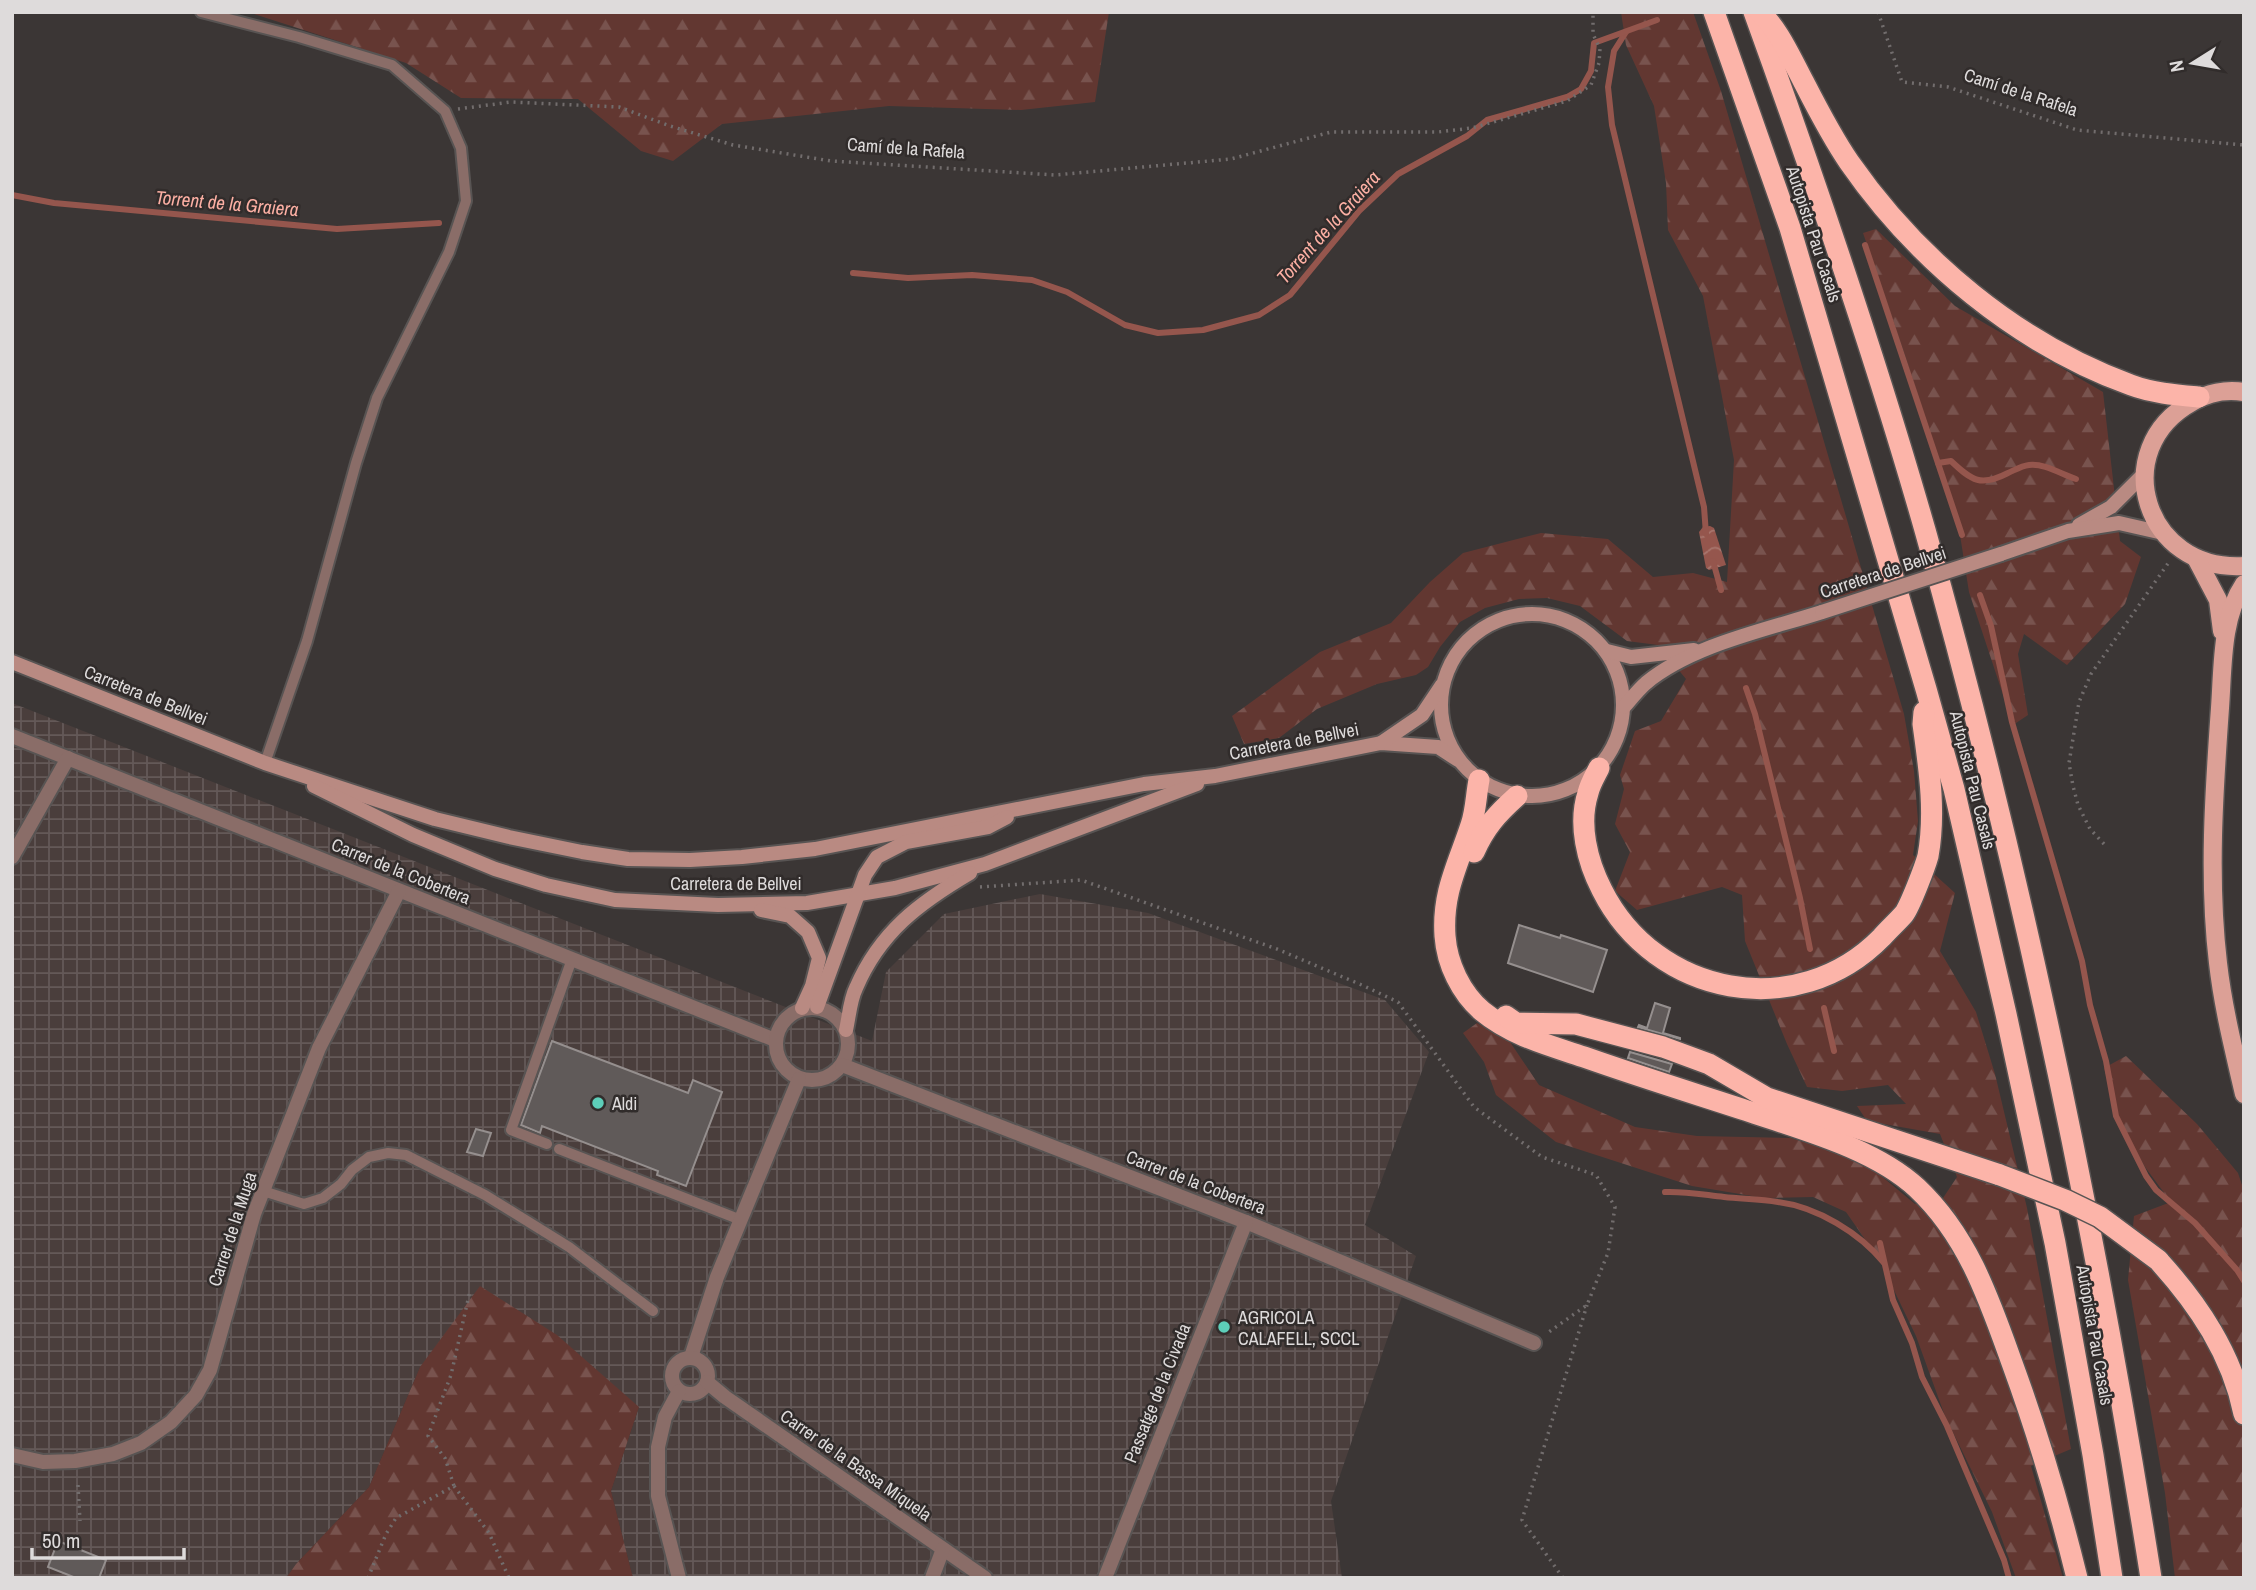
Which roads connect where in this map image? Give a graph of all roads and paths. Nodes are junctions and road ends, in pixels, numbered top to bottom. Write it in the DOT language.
graph roads {
  1 [pos="201,12"];
  2 [pos="1593,12"];
  3 [pos="1714,12"];
  4 [pos="1757,12"];
  5 [pos="1878,12"];
  6 [pos="445,111"];
  7 [pos="2244,145"];
  8 [pos="2244,392"];
  9 [pos="2199,397"];
  10 [pos="2145,474"];
  11 [pos="2068,531"];
  12 [pos="2163,533"];
  13 [pos="2178,548"];
  14 [pos="2197,560"];
  15 [pos="2244,566"];
  16 [pos="2244,584"];
  17 [pos="1709,648"];
  18 [pos="2224,649"];
  19 [pos="1607,651"];
  20 [pos="12,662"];
  21 [pos="1443,684"];
  22 [pos="1926,689"];
  23 [pos="1624,707"];
  24 [pos="12,736"];
  25 [pos="1381,743"];
  26 [pos="68,758"];
  27 [pos="1458,761"];
  28 [pos="265,762"];
  29 [pos="1599,768"];
  30 [pos="1215,776"];
  31 [pos="1479,780"];
  32 [pos="1517,796"];
  33 [pos="1024,808"];
  34 [pos="2104,844"];
  35 [pos="12,857"];
  36 [pos="985,864"];
  37 [pos="968,887"];
  38 [pos="399,891"];
  39 [pos="858,895"];
  40 [pos="718,905"];
  41 [pos="572,959"];
  42 [pos="809,1008"];
  43 [pos="846,1030"];
  44 [pos="775,1040"];
  45 [pos="842,1065"];
  46 [pos="799,1079"];
  47 [pos="2244,1094"];
  48 [pos="547,1144"];
  49 [pos="559,1149"];
  50 [pos="263,1191"];
  51 [pos="741,1220"];
  52 [pos="1246,1222"];
  53 [pos="471,1291"];
  54 [pos="1587,1305"];
  55 [pos="653,1311"];
  56 [pos="1534,1343"];
  57 [pos="691,1357"];
  58 [pos="707,1382"];
  59 [pos="679,1391"];
  60 [pos="2244,1414"];
  61 [pos="12,1455"];
  62 [pos="78,1485"];
  63 [pos="454,1486"];
  64 [pos="80,1521"];
  65 [pos="943,1549"];
  66 [pos="368,1578"];
  67 [pos="509,1578"];
  68 [pos="679,1578"];
  69 [pos="932,1578"];
  70 [pos="985,1578"];
  71 [pos="1105,1578"];
  72 [pos="1563,1578"];
  73 [pos="2077,1578"];
  74 [pos="2112,1578"];
  75 [pos="2151,1578"];
  1 -- 6 [label="lane"];
  2 -- 6 [label="path, Camí de la Rafela"];
  3 -- 22 [label="highway, Autopista Pau Casals"];
  4 -- 9 [label="highway"];
  4 -- 75 [label="highway, Autopista Pau Casals"];
  5 -- 7 [label="path, Camí de la Rafela"];
  6 -- 28 [label="lane"];
  8 -- 9 [label="main road"];
  9 -- 10 [label="main road"];
  10 -- 11 [label="main road, Carretera de Bellvei"];
  10 -- 12 [label="main road"];
  11 -- 12 [label="main road, Carretera de Bellvei"];
  11 -- 17 [label="main road, Carretera de Bellvei, bridge"];
  12 -- 13 [label="main road"];
  13 -- 14 [label="main road"];
  13 -- 34 [label="path"];
  14 -- 15 [label="main road"];
  14 -- 18 [label="main road"];
  16 -- 18 [label="main road"];
  17 -- 19 [label="main road, Carretera de Bellvei"];
  17 -- 23 [label="main road, Carretera de Bellvei"];
  18 -- 47 [label="main road"];
  19 -- 21 [label="main road"];
  19 -- 23 [label="main road"];
  20 -- 28 [label="main road, Carretera de Bellvei"];
  21 -- 25 [label="main road, Carretera de Bellvei"];
  21 -- 27 [label="main road"];
  22 -- 29 [label="highway"];
  22 -- 74 [label="highway, Autopista Pau Casals"];
  23 -- 29 [label="main road"];
  24 -- 26 [label="street, Carrer de la Cobertera"];
  25 -- 27 [label="main road, Carretera de Bellvei"];
  25 -- 30 [label="main road, Carretera de Bellvei"];
  26 -- 35 [label="street"];
  26 -- 38 [label="street, Carrer de la Cobertera"];
  27 -- 31 [label="main road"];
  28 -- 33 [label="main road, Carretera de Bellvei"];
  28 -- 40 [label="main road, Carretera de Bellvei"];
  29 -- 32 [label="main road"];
  30 -- 33 [label="main road, Carretera de Bellvei"];
  30 -- 36 [label="main road, Carretera de Bellvei"];
  31 -- 32 [label="main road"];
  31 -- 73 [label="highway"];
  32 -- 60 [label="highway, bridge"];
  33 -- 39 [label="main road"];
  36 -- 39 [label="main road, Carretera de Bellvei"];
  36 -- 43 [label="main road"];
  37 -- 54 [label="path"];
  38 -- 41 [label="street, Carrer de la Cobertera"];
  38 -- 50 [label="street, Carrer de la Muga"];
  39 -- 40 [label="main road, Carretera de Bellvei"];
  39 -- 42 [label="main road"];
  40 -- 42 [label="main road"];
  41 -- 44 [label="street, Carrer de la Cobertera"];
  41 -- 48 [label="lane"];
  42 -- 43 [label="street"];
  42 -- 44 [label="street"];
  43 -- 45 [label="street"];
  44 -- 46 [label="street"];
  45 -- 46 [label="street"];
  45 -- 52 [label="street, Carrer de la Cobertera"];
  46 -- 51 [label="street"];
  49 -- 51 [label="lane"];
  50 -- 55 [label="lane"];
  50 -- 61 [label="street, Carrer de la Muga"];
  51 -- 57 [label="street"];
  52 -- 56 [label="street, Carrer de la Cobertera"];
  52 -- 71 [label="street, Passatge de la Civada"];
  53 -- 63 [label="path"];
  54 -- 56 [label="path"];
  54 -- 72 [label="path"];
  57 -- 58 [label="street"];
  57 -- 59 [label="street"];
  58 -- 59 [label="street"];
  58 -- 65 [label="street, Carrer de la Bassa Miquela"];
  59 -- 68 [label="street"];
  62 -- 64 [label="path"];
  63 -- 66 [label="path"];
  63 -- 67 [label="path"];
  65 -- 69 [label="street"];
  65 -- 70 [label="street, Carrer de la Bassa Miquela"];
}
